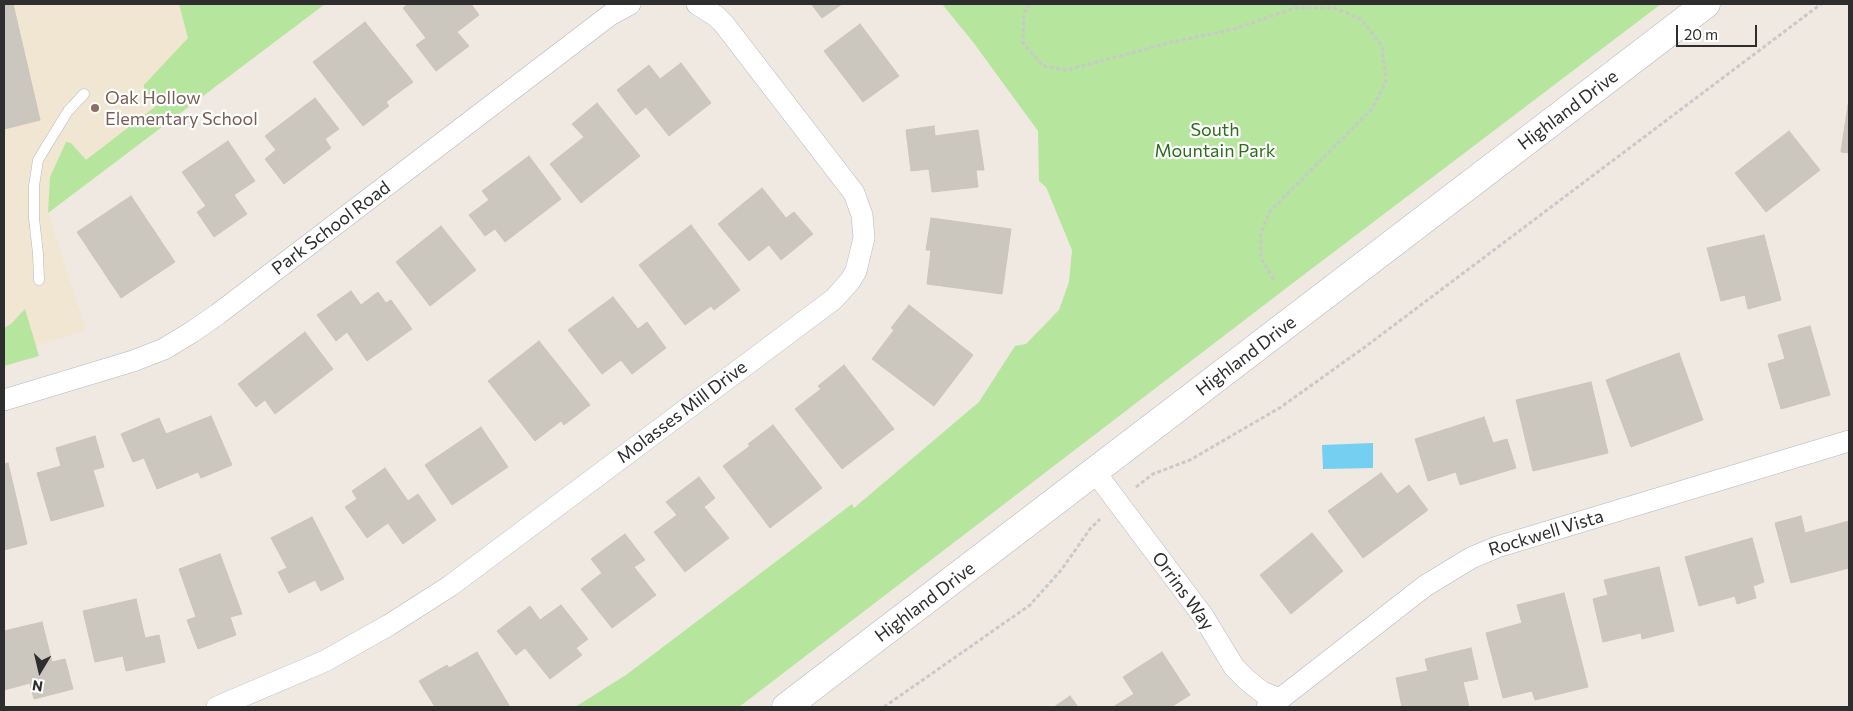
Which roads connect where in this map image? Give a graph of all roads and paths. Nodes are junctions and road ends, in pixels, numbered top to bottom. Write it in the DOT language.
graph roads {
  1 [pos="630,4"];
  2 [pos="697,4"];
  3 [pos="1030,4"];
  4 [pos="1706,4"];
  5 [pos="1820,4"];
  6 [pos="84,94"];
  7 [pos="39,280"];
  8 [pos="1274,280"];
  9 [pos="4,400"];
  10 [pos="1849,442"];
  11 [pos="1095,472"];
  12 [pos="1117,502"];
  13 [pos="1274,703"];
  14 [pos="217,707"];
  15 [pos="786,707"];
  16 [pos="884,707"];
  1 -- 9 [label="street, Park School Road"];
  2 -- 14 [label="street, Molasses Mill Drive"];
  3 -- 8 [label="path"];
  4 -- 11 [label="main road, Highland Drive"];
  5 -- 12 [label="path"];
  6 -- 7 [label="lane"];
  10 -- 13 [label="street, Rockwell Vista"];
  11 -- 12 [label="street, Orrins Way"];
  11 -- 15 [label="main road, Highland Drive"];
  12 -- 13 [label="street, Orrins Way"];
  12 -- 16 [label="path"];
}
